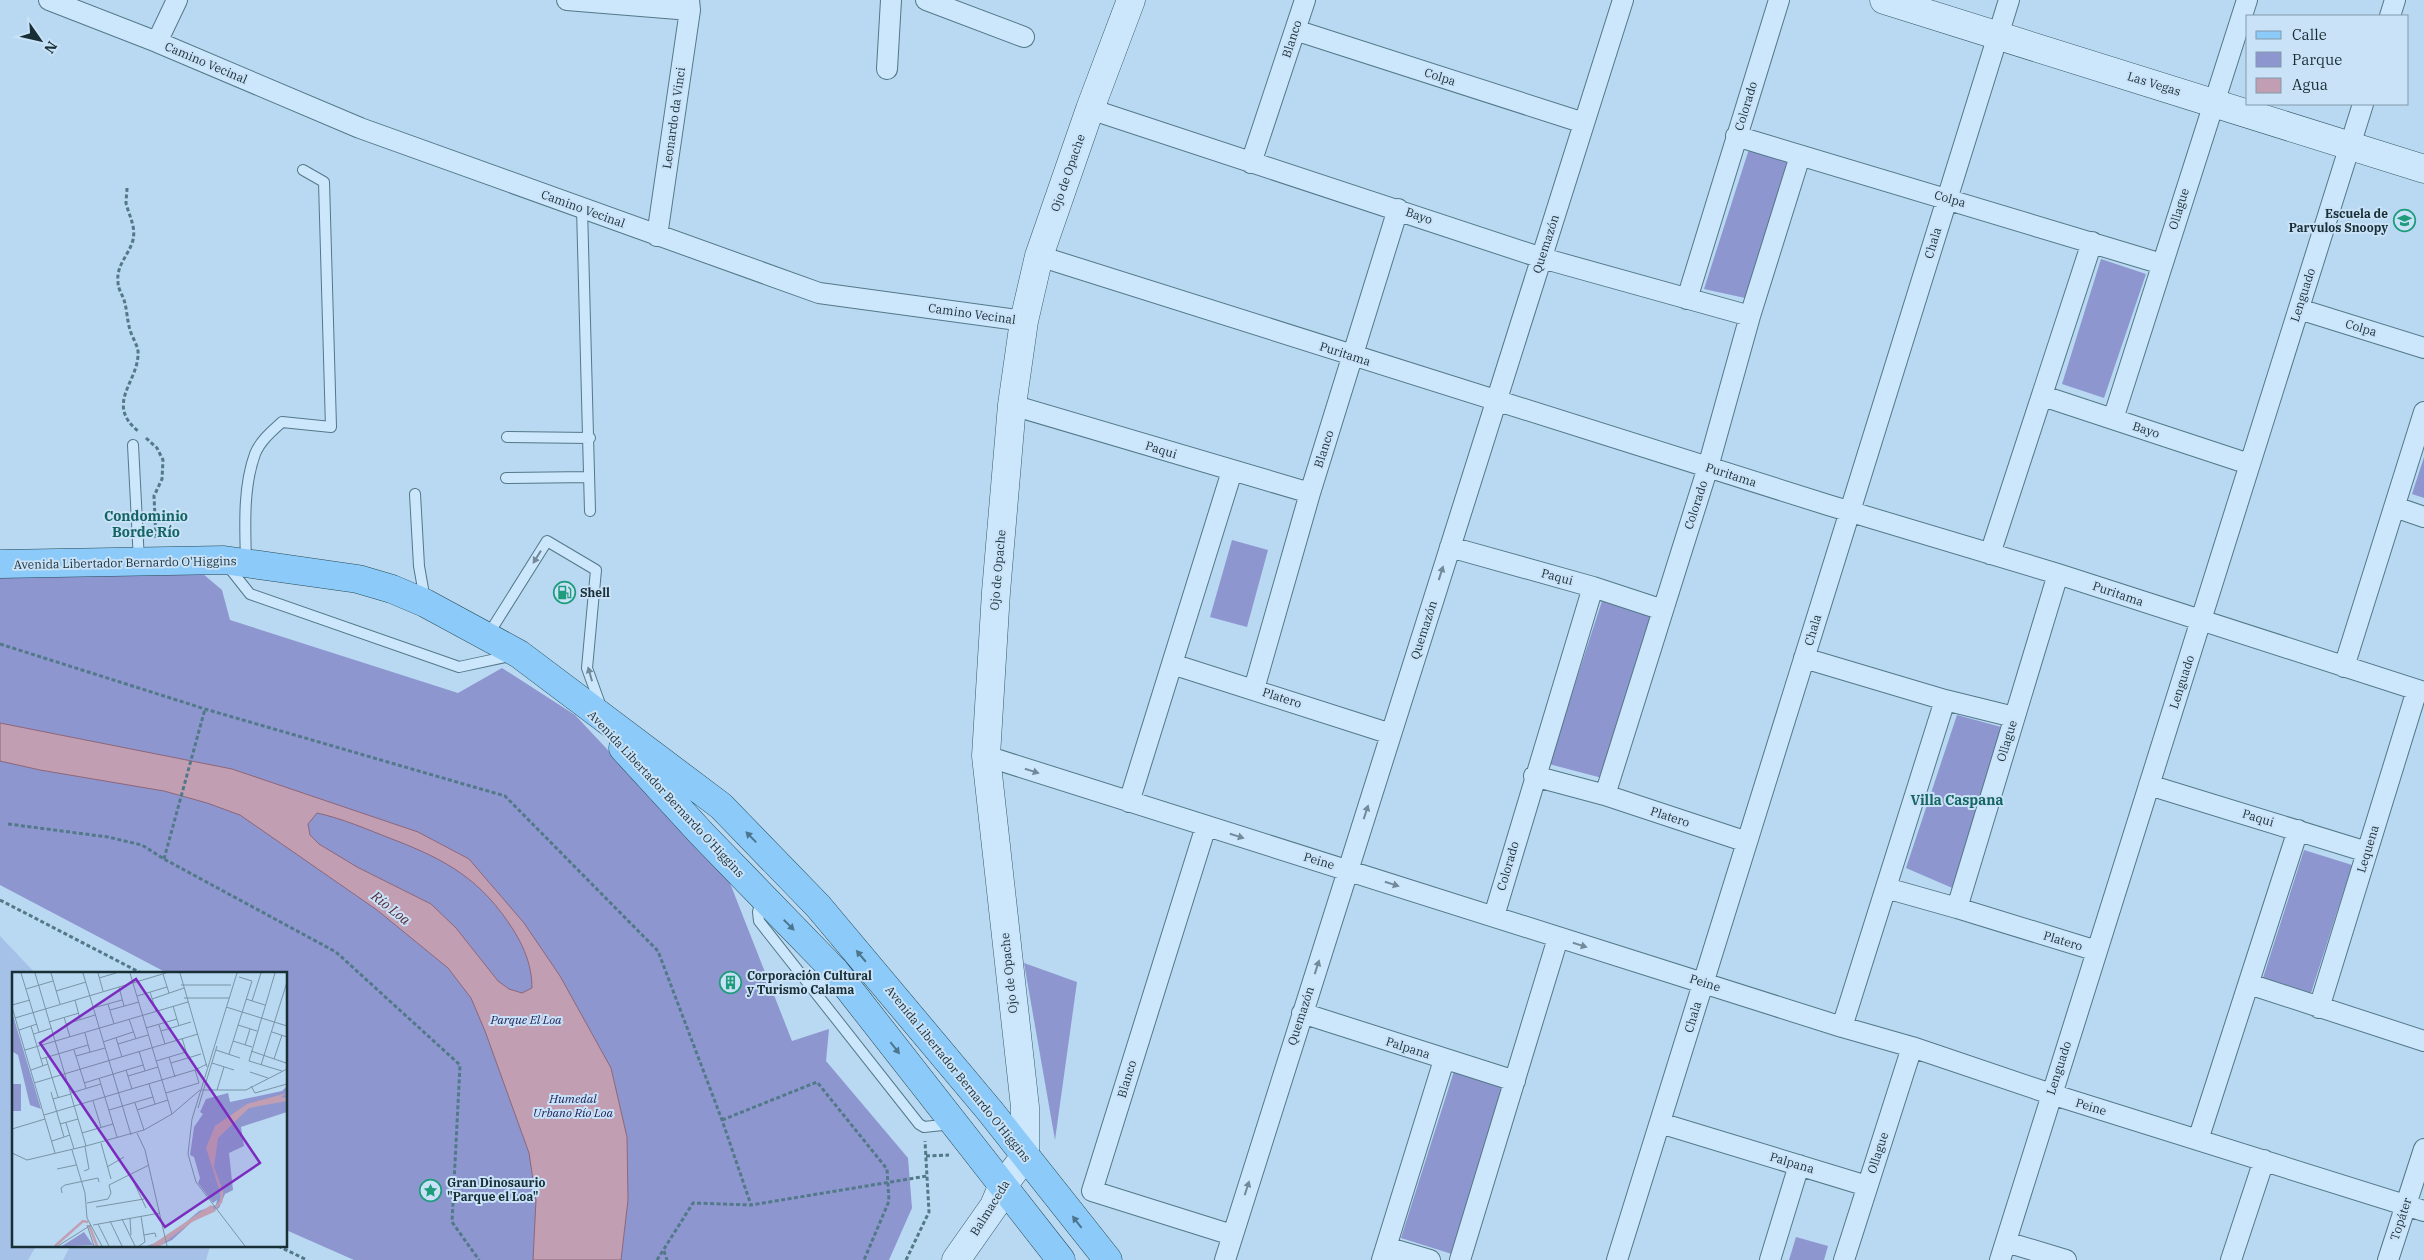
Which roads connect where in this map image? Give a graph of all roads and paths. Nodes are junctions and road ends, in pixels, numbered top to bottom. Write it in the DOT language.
graph roads {
  1 [pos="49,0"];
  2 [pos="178,0"];
  3 [pos="567,0"];
  4 [pos="891,0"];
  5 [pos="926,0"];
  6 [pos="1131,0"];
  7 [pos="1305,0"];
  8 [pos="1623,0"];
  9 [pos="1779,0"];
  10 [pos="1884,0"];
  11 [pos="2009,0"];
  12 [pos="2247,0"];
  13 [pos="2395,0"];
  14 [pos="689,5"];
  15 [pos="2390,15"];
  16 [pos="1295,30"];
  17 [pos="1998,36"];
  18 [pos="1024,37"];
  19 [pos="157,42"];
  20 [pos="887,69"];
  21 [pos="2213,102"];
  22 [pos="2363,105"];
  23 [pos="1090,109"];
  24 [pos="1584,124"];
  25 [pos="1736,136"];
  26 [pos="2350,145"];
  27 [pos="1800,156"];
  28 [pos="1251,163"];
  29 [pos="2424,169"];
  30 [pos="303,170"];
  31 [pos="127,188"];
  32 [pos="1947,198"];
  33 [pos="582,208"];
  34 [pos="1398,209"];
  35 [pos="657,236"];
  36 [pos="2092,242"];
  37 [pos="1039,256"];
  38 [pos="1542,258"];
  39 [pos="2162,264"];
  40 [pos="1687,299"];
  41 [pos="2299,309"];
  42 [pos="1750,316"];
  43 [pos="1024,321"];
  44 [pos="2424,348"];
  45 [pos="1354,357"];
  46 [pos="2043,396"];
  47 [pos="1496,401"];
  48 [pos="1012,405"];
  49 [pos="2424,412"];
  50 [pos="2113,418"];
  51 [pos="507,437"];
  52 [pos="590,438"];
  53 [pos="133,445"];
  54 [pos="2249,464"];
  55 [pos="1708,467"];
  56 [pos="1232,471"];
  57 [pos="589,477"];
  58 [pos="506,478"];
  59 [pos="1310,493"];
  60 [pos="415,494"];
  61 [pos="2395,507"];
  62 [pos="155,511"];
  63 [pos="590,511"];
  64 [pos="1850,512"];
  65 [pos="2424,517"];
  66 [pos="1450,547"];
  67 [pos="1990,554"];
  68 [pos="139,562"];
  69 [pos="235,562"];
  70 [pos="0,564"];
  71 [pos="2058,574"];
  72 [pos="1592,587"];
  73 [pos="425,603"];
  74 [pos="1663,610"];
  75 [pos="2201,622"];
  76 [pos="487,636"];
  77 [pos="0,644"];
  78 [pos="519,654"];
  79 [pos="1804,658"];
  80 [pos="1172,664"];
  81 [pos="2344,667"];
  82 [pos="1254,689"];
  83 [pos="2420,691"];
  84 [pos="577,698"];
  85 [pos="1945,700"];
  86 [pos="205,709"];
  87 [pos="2014,717"];
  88 [pos="606,720"];
  89 [pos="1391,734"];
  90 [pos="986,756"];
  91 [pos="1534,776"];
  92 [pos="2149,785"];
  93 [pos="1605,795"];
  94 [pos="1129,802"];
  95 [pos="8,824"];
  96 [pos="1206,826"];
  97 [pos="2298,830"];
  98 [pos="1747,842"];
  99 [pos="2367,852"];
  100 [pos="164,860"];
  101 [pos="1348,870"];
  102 [pos="1886,888"];
  103 [pos="762,895"];
  104 [pos="0,900"];
  105 [pos="1957,908"];
  106 [pos="1494,916"];
  107 [pos="1558,938"];
  108 [pos="2096,951"];
  109 [pos="835,971"];
  110 [pos="139,972"];
  111 [pos="1703,982"];
  112 [pos="2249,984"];
  113 [pos="813,988"];
  114 [pos="2319,1008"];
  115 [pos="1302,1013"];
  116 [pos="1842,1027"];
  117 [pos="2424,1041"];
  118 [pos="1912,1047"];
  119 [pos="1444,1060"];
  120 [pos="1515,1081"];
  121 [pos="2051,1094"];
  122 [pos="722,1120"];
  123 [pos="1660,1123"];
  124 [pos="954,1124"];
  125 [pos="925,1138"];
  126 [pos="2198,1140"];
  127 [pos="2424,1149"];
  128 [pos="1026,1156"];
  129 [pos="2264,1160"];
  130 [pos="1799,1166"];
  131 [pos="927,1176"];
  132 [pos="889,1182"];
  133 [pos="1867,1186"];
  134 [pos="1002,1187"];
  135 [pos="751,1205"];
  136 [pos="2415,1208"];
  137 [pos="1232,1235"];
  138 [pos="282,1248"];
  139 [pos="664,1250"];
  140 [pos="2003,1251"];
  141 [pos="1384,1254"];
  142 [pos="307,1260"];
  143 [pos="479,1260"];
  144 [pos="657,1260"];
  145 [pos="667,1260"];
  146 [pos="864,1260"];
  147 [pos="906,1260"];
  148 [pos="956,1260"];
  149 [pos="1061,1260"];
  150 [pos="1108,1260"];
  151 [pos="1224,1260"];
  152 [pos="1430,1260"];
  153 [pos="1460,1260"];
  154 [pos="1617,1260"];
  155 [pos="1770,1260"];
  156 [pos="1844,1260"];
  157 [pos="2066,1260"];
  158 [pos="2231,1260"];
  159 [pos="2388,1260"];
  1 -- 19 [label="street, Camino Vecinal"];
  2 -- 19 [label="street, Camino Vecinal"];
  3 -- 14 [label="street"];
  4 -- 20 [label="street"];
  5 -- 18 [label="street"];
  6 -- 23 [label="main road, Ojo de Opache"];
  7 -- 16 [label="street, Blanco"];
  8 -- 24 [label="street, Quemazón"];
  9 -- 25 [label="street, Colorado"];
  10 -- 17 [label="main road, Las Vegas"];
  11 -- 17 [label="street, Chala"];
  12 -- 21 [label="street, Ollague"];
  13 -- 15 [label="street"];
  14 -- 35 [label="street, Leonardo da Vinci"];
  16 -- 24 [label="street, Colpa"];
  16 -- 28 [label="street, Blanco"];
  17 -- 21 [label="main road, Las Vegas"];
  17 -- 32 [label="street, Chala"];
  19 -- 33 [label="street, Camino Vecinal"];
  21 -- 26 [label="main road, Las Vegas"];
  21 -- 39 [label="street, Ollague"];
  22 -- 26 [label="street, Lenguado"];
  23 -- 28 [label="street, Bayo"];
  23 -- 37 [label="main road, Ojo de Opache"];
  24 -- 38 [label="street, Quemazón"];
  25 -- 27 [label="street, Colpa"];
  25 -- 40 [label="street, Colorado"];
  26 -- 29 [label="main road, Las Vegas"];
  26 -- 41 [label="street, Lenguado"];
  27 -- 32 [label="street, Colpa"];
  27 -- 42 [label="street, Colorado"];
  28 -- 34 [label="street, Bayo"];
  30 -- 69 [label="lane"];
  31 -- 62 [label="path"];
  32 -- 36 [label="street, Colpa"];
  32 -- 64 [label="street, Chala"];
  33 -- 35 [label="street, Camino Vecinal"];
  33 -- 52 [label="lane"];
  34 -- 38 [label="street, Bayo"];
  34 -- 45 [label="street, Blanco"];
  35 -- 43 [label="street, Camino Vecinal"];
  36 -- 39 [label="street, Colpa"];
  36 -- 46 [label="street"];
  37 -- 43 [label="main road, Ojo de Opache"];
  37 -- 45 [label="street, Puritama"];
  38 -- 40 [label="street, Bayo"];
  38 -- 47 [label="street, Quemazón"];
  39 -- 50 [label="street, Ollague"];
  40 -- 42 [label="street, Bayo"];
  41 -- 44 [label="street, Colpa"];
  41 -- 54 [label="street, Lenguado"];
  42 -- 55 [label="street, Colorado"];
  43 -- 48 [label="main road, Ojo de Opache"];
  45 -- 47 [label="street, Puritama"];
  45 -- 59 [label="street, Blanco"];
  46 -- 50 [label="street, Bayo"];
  46 -- 67 [label="street"];
  47 -- 55 [label="street, Puritama"];
  47 -- 66 [label="street, Quemazón"];
  48 -- 56 [label="street, Paqui"];
  48 -- 90 [label="main road, Ojo de Opache"];
  49 -- 61 [label="street"];
  50 -- 54 [label="street, Bayo"];
  51 -- 52 [label="lane"];
  52 -- 57 [label="lane"];
  53 -- 68 [label="lane"];
  54 -- 75 [label="street, Lenguado"];
  55 -- 64 [label="street, Puritama"];
  55 -- 74 [label="street, Colorado"];
  56 -- 59 [label="street, Paqui"];
  56 -- 80 [label="street"];
  57 -- 58 [label="lane"];
  57 -- 63 [label="lane"];
  59 -- 82 [label="street, Blanco"];
  60 -- 73 [label="lane"];
  61 -- 65 [label="street"];
  61 -- 81 [label="street"];
  64 -- 67 [label="street, Puritama"];
  64 -- 79 [label="street, Chala"];
  66 -- 72 [label="street, Paqui"];
  89 -- 66 [label="street, Quemazón, one-way"];
  67 -- 71 [label="street, Puritama"];
  68 -- 69 [label="main road, Avenida Libertador Bernardo O'Higgins"];
  68 -- 70 [label="main road, Avenida Libertador Bernardo O'Higgins"];
  69 -- 73 [label="main road, Avenida Libertador Bernardo O'Higgins"];
  69 -- 78 [label="lane"];
  71 -- 75 [label="street, Puritama"];
  71 -- 87 [label="street, Ollague"];
  72 -- 74 [label="street, Paqui"];
  72 -- 91 [label="street, Colorado"];
  73 -- 76 [label="main road, Avenida Libertador Bernardo O'Higgins"];
  74 -- 93 [label="street, Colorado"];
  75 -- 81 [label="street, Puritama"];
  75 -- 92 [label="street, Lenguado"];
  76 -- 78 [label="main road, Avenida Libertador Bernardo O'Higgins"];
  88 -- 76 [label="lane, one-way"];
  77 -- 86 [label="path"];
  78 -- 84 [label="main road, Avenida Libertador Bernardo O'Higgins"];
  79 -- 85 [label="street"];
  79 -- 98 [label="street, Chala"];
  80 -- 82 [label="street, Platero"];
  80 -- 94 [label="street"];
  81 -- 83 [label="street, Puritama"];
  82 -- 89 [label="street, Platero"];
  83 -- 99 [label="street, Lequena"];
  84 -- 88 [label="main road, Avenida Libertador Bernardo O'Higgins"];
  84 -- 103 [label="main road, Avenida Libertador Bernardo O'Higgins"];
  85 -- 87 [label="street"];
  85 -- 102 [label="street"];
  86 -- 100 [label="path"];
  86 -- 122 [label="path"];
  87 -- 105 [label="street, Ollague"];
  128 -- 88 [label="main road, Avenida Libertador Bernardo O'Higgins, one-way"];
  101 -- 89 [label="street, Quemazón, one-way"];
  90 -- 94 [label="street, Peine, one-way"];
  90 -- 128 [label="main road, Ojo de Opache"];
  91 -- 93 [label="street, Platero"];
  91 -- 106 [label="street, Colorado"];
  92 -- 97 [label="street, Paqui"];
  92 -- 108 [label="street, Lenguado"];
  93 -- 98 [label="street, Platero"];
  94 -- 96 [label="street, Peine"];
  95 -- 100 [label="path"];
  96 -- 101 [label="street, Peine, one-way"];
  96 -- 137 [label="street, Blanco"];
  97 -- 99 [label="street, Paqui"];
  97 -- 112 [label="street"];
  98 -- 111 [label="street, Chala"];
  99 -- 114 [label="street, Lequena"];
  100 -- 143 [label="path"];
  101 -- 106 [label="street, Peine, one-way"];
  115 -- 101 [label="street, Quemazón, one-way"];
  102 -- 105 [label="street, Platero"];
  102 -- 116 [label="street"];
  103 -- 109 [label="main road, Avenida Libertador Bernardo O'Higgins, one-way"];
  103 -- 113 [label="lane"];
  104 -- 110 [label="path"];
  105 -- 108 [label="street, Platero"];
  106 -- 107 [label="street, Peine"];
  107 -- 111 [label="street, Peine, one-way"];
  107 -- 120 [label="street"];
  108 -- 121 [label="street, Lenguado"];
  109 -- 113 [label="lane"];
  109 -- 124 [label="main road, Avenida Libertador Bernardo O'Higgins, one-way"];
  111 -- 116 [label="street, Peine"];
  111 -- 123 [label="street, Chala"];
  112 -- 114 [label="street"];
  112 -- 126 [label="street"];
  113 -- 124 [label="lane"];
  114 -- 117 [label="street"];
  115 -- 119 [label="street, Palpana"];
  137 -- 115 [label="street, Quemazón, one-way"];
  116 -- 118 [label="street, Peine"];
  118 -- 121 [label="street, Peine"];
  118 -- 133 [label="street, Ollague"];
  119 -- 120 [label="street, Palpana"];
  119 -- 141 [label="street"];
  120 -- 153 [label="street"];
  121 -- 126 [label="street, Peine"];
  121 -- 140 [label="street, Lenguado"];
  122 -- 132 [label="path"];
  122 -- 135 [label="path"];
  123 -- 130 [label="street, Palpana"];
  123 -- 154 [label="street, Chala"];
  124 -- 134 [label="main road, Avenida Libertador Bernardo O'Higgins"];
  125 -- 131 [label="path"];
  126 -- 129 [label="street, Peine"];
  127 -- 136 [label="street, Topáter"];
  128 -- 134 [label="main road, Balmaceda"];
  150 -- 128 [label="main road, Avenida Libertador Bernardo O'Higgins, one-way"];
  129 -- 136 [label="street, Peine"];
  129 -- 158 [label="street"];
  130 -- 133 [label="street, Palpana"];
  130 -- 155 [label="street"];
  131 -- 132 [label="path"];
  131 -- 147 [label="path"];
  132 -- 135 [label="path"];
  132 -- 146 [label="path"];
  133 -- 156 [label="street, Ollague"];
  134 -- 148 [label="main road, Balmaceda"];
  134 -- 149 [label="main road, Avenida Libertador Bernardo O'Higgins"];
  135 -- 139 [label="path"];
  136 -- 159 [label="street, Topáter"];
  137 -- 151 [label="street, Quemazón"];
  138 -- 142 [label="path"];
  139 -- 144 [label="path"];
  139 -- 145 [label="path"];
  140 -- 157 [label="street"];
  141 -- 152 [label="street"];
}
